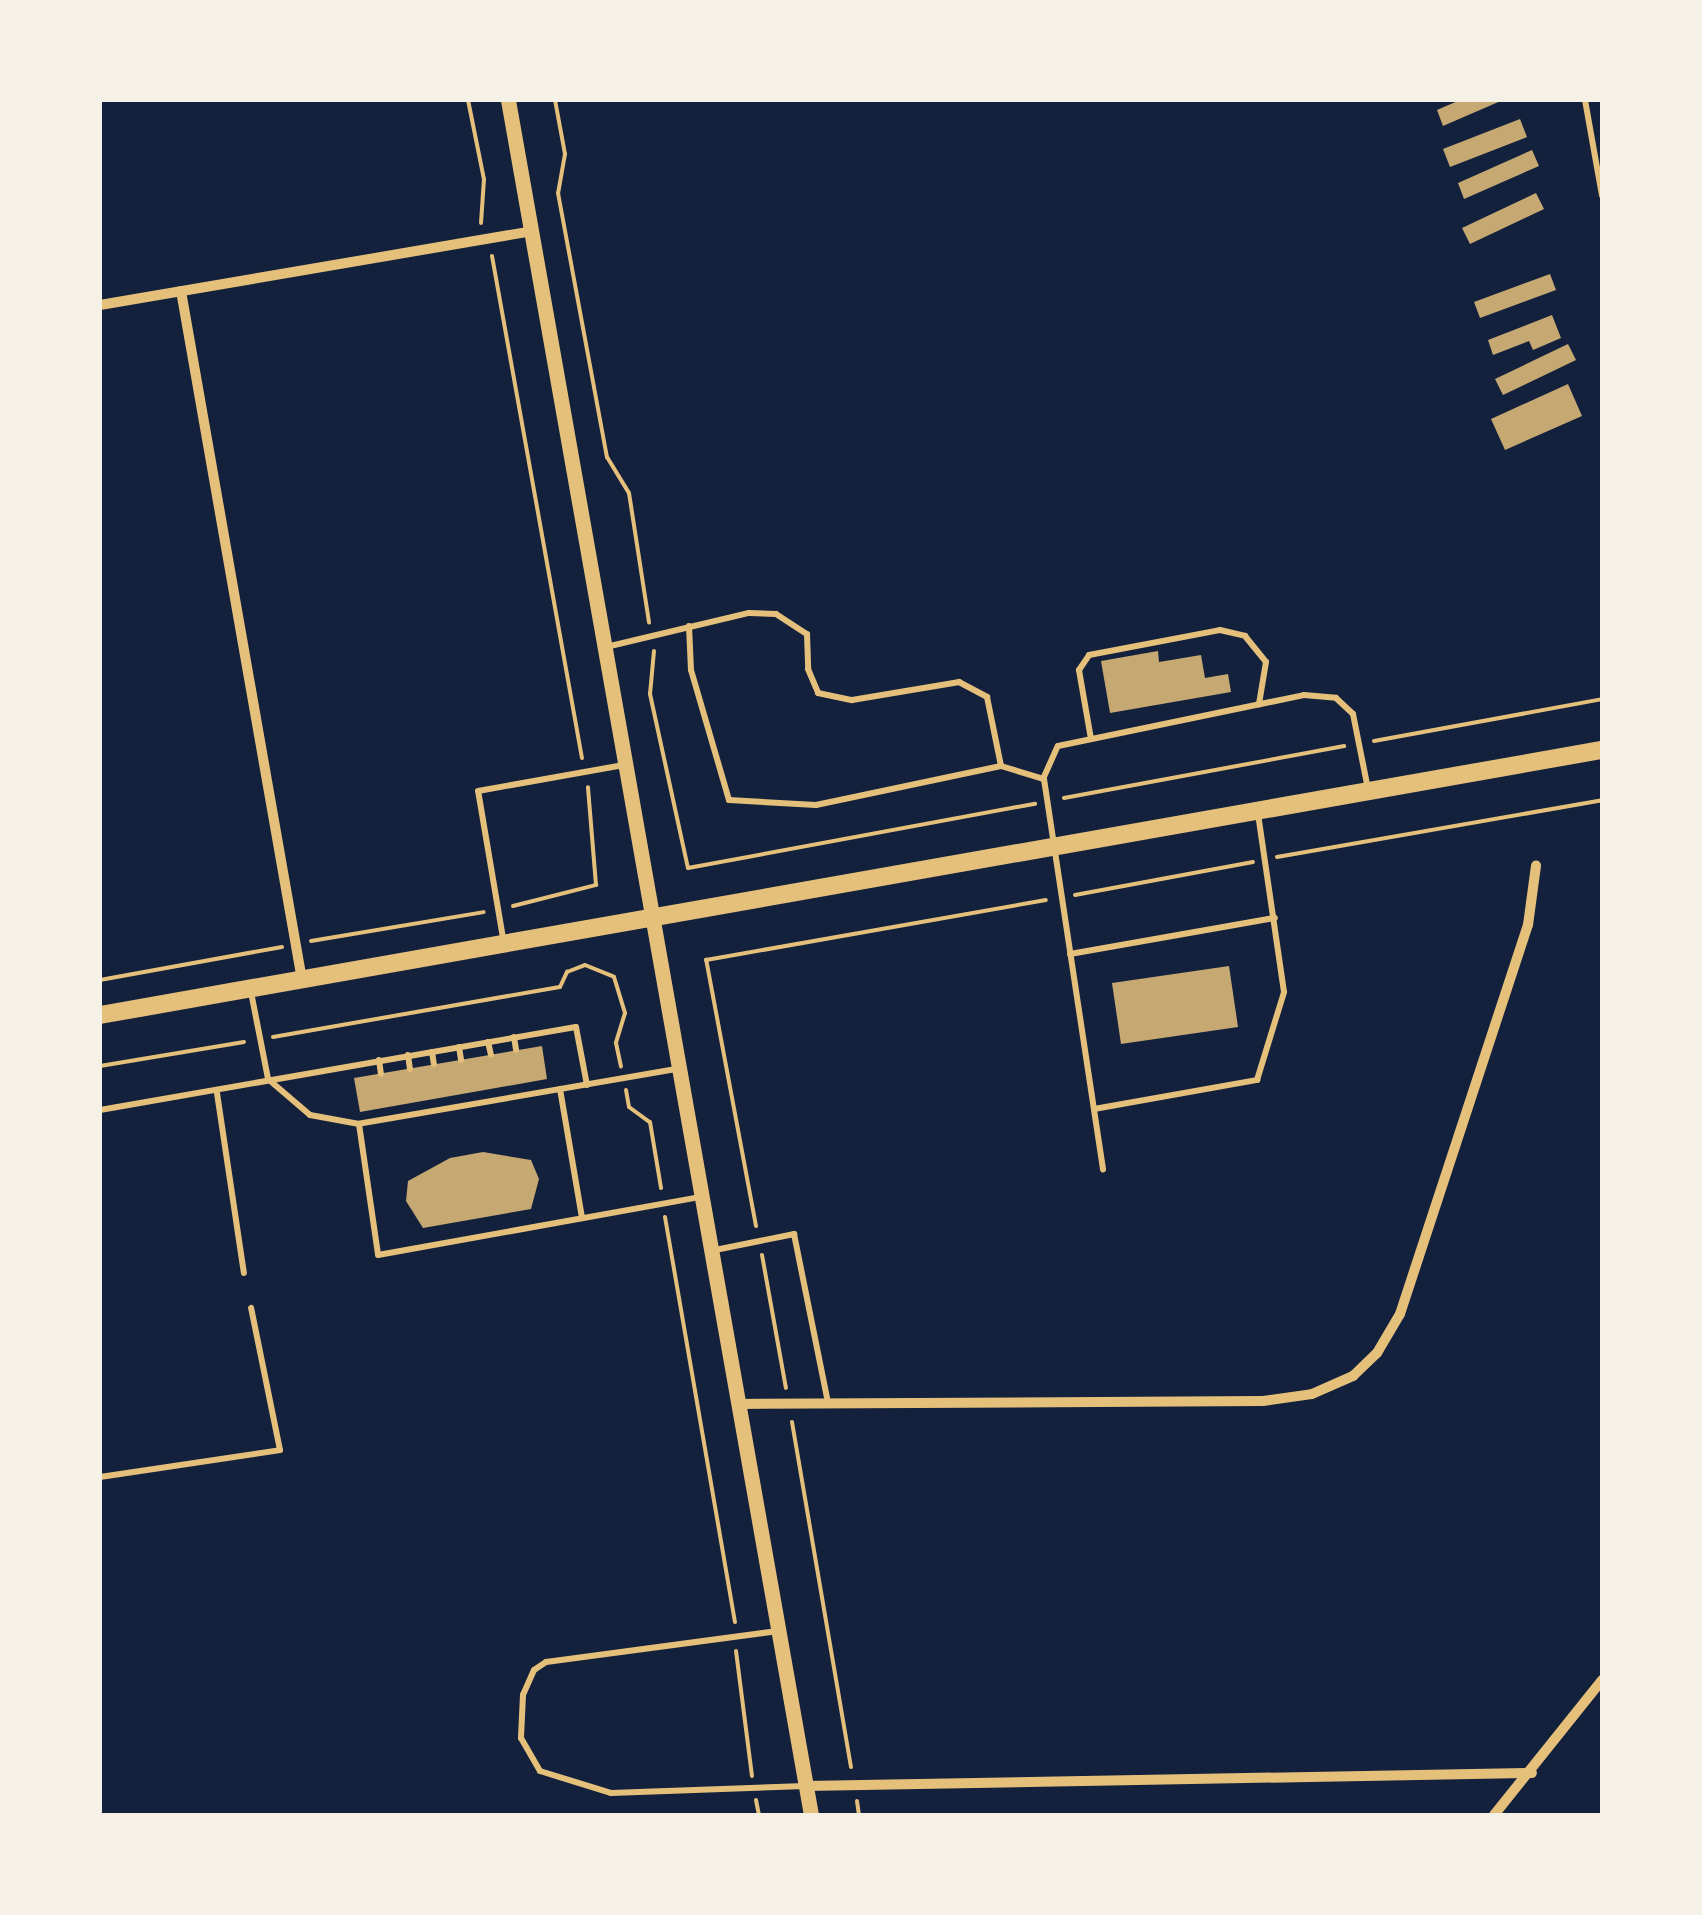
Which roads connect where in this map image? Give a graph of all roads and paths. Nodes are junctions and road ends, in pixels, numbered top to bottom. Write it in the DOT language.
graph roads {
  1 [pos="468,100"];
  2 [pos="508,100"];
  3 [pos="555,100"];
  4 [pos="1584,100"];
  5 [pos="1602,190"];
  6 [pos="531,231"];
  7 [pos="486,238"];
  8 [pos="182,291"];
  9 [pos="100,306"];
  10 [pos="689,626"];
  11 [pos="652,636"];
  12 [pos="604,647"];
  13 [pos="1602,699"];
  14 [pos="1259,704"];
  15 [pos="1091,738"];
  16 [pos="1359,744"];
  17 [pos="1602,750"];
  18 [pos="626,765"];
  19 [pos="1001,766"];
  20 [pos="585,772"];
  21 [pos="1043,779"];
  22 [pos="1369,792"];
  23 [pos="1602,800"];
  24 [pos="1047,802"];
  25 [pos="1258,812"];
  26 [pos="1054,849"];
  27 [pos="1265,859"];
  28 [pos="1536,866"];
  29 [pos="1062,897"];
  30 [pos="498,909"];
  31 [pos="1275,918"];
  32 [pos="653,919"];
  33 [pos="296,944"];
  34 [pos="504,945"];
  35 [pos="1070,954"];
  36 [pos="100,980"];
  37 [pos="302,980"];
  38 [pos="250,989"];
  39 [pos="100,1014"];
  40 [pos="514,1037"];
  41 [pos="260,1039"];
  42 [pos="488,1042"];
  43 [pos="459,1047"];
  44 [pos="516,1050"];
  45 [pos="432,1052"];
  46 [pos="408,1055"];
  47 [pos="491,1055"];
  48 [pos="379,1060"];
  49 [pos="461,1060"];
  50 [pos="434,1064"];
  51 [pos="100,1066"];
  52 [pos="410,1068"];
  53 [pos="680,1068"];
  54 [pos="381,1074"];
  55 [pos="623,1078"];
  56 [pos="268,1079"];
  57 [pos="521,1084"];
  58 [pos="587,1084"];
  59 [pos="496,1088"];
  60 [pos="560,1089"];
  61 [pos="218,1093"];
  62 [pos="467,1093"];
  63 [pos="524,1096"];
  64 [pos="440,1098"];
  65 [pos="497,1100"];
  66 [pos="416,1102"];
  67 [pos="470,1105"];
  68 [pos="387,1107"];
  69 [pos="1094,1108"];
  70 [pos="100,1110"];
  71 [pos="442,1110"];
  72 [pos="418,1114"];
  73 [pos="388,1119"];
  74 [pos="359,1124"];
  75 [pos="1103,1170"];
  76 [pos="702,1196"];
  77 [pos="663,1203"];
  78 [pos="582,1218"];
  79 [pos="759,1241"];
  80 [pos="712,1250"];
  81 [pos="244,1273"];
  82 [pos="251,1308"];
  83 [pos="828,1403"];
  84 [pos="739,1404"];
  85 [pos="789,1404"];
  86 [pos="100,1477"];
  87 [pos="779,1631"];
  88 [pos="736,1636"];
  89 [pos="1602,1680"];
  90 [pos="1532,1773"];
  91 [pos="854,1785"];
  92 [pos="806,1786"];
  93 [pos="754,1790"];
  94 [pos="759,1815"];
  95 [pos="811,1815"];
  96 [pos="859,1815"];
  97 [pos="1494,1815"];
  1 -- 7 [label="path"];
  2 -- 6 [label="street"];
  3 -- 11 [label="path"];
  4 -- 5 [label="lane"];
  6 -- 7 [label="street"];
  6 -- 12 [label="street"];
  7 -- 8 [label="street"];
  7 -- 20 [label="path"];
  8 -- 9 [label="street"];
  8 -- 33 [label="street"];
  10 -- 11 [label="lane"];
  10 -- 19 [label="lane"];
  10 -- 19 [label="lane"];
  11 -- 12 [label="lane"];
  11 -- 24 [label="path"];
  12 -- 18 [label="street"];
  13 -- 16 [label="path"];
  14 -- 15 [label="lane"];
  14 -- 15 [label="lane"];
  14 -- 16 [label="lane"];
  15 -- 21 [label="lane"];
  16 -- 22 [label="lane"];
  16 -- 24 [label="path"];
  17 -- 22 [label="main road"];
  18 -- 20 [label="lane"];
  18 -- 32 [label="street"];
  19 -- 21 [label="lane"];
  20 -- 30 [label="path"];
  20 -- 30 [label="lane"];
  21 -- 24 [label="lane"];
  22 -- 25 [label="main road"];
  23 -- 27 [label="path"];
  24 -- 26 [label="lane"];
  25 -- 26 [label="main road"];
  25 -- 27 [label="lane"];
  26 -- 29 [label="lane"];
  26 -- 32 [label="main road"];
  27 -- 29 [label="path"];
  27 -- 31 [label="lane"];
  28 -- 83 [label="street"];
  29 -- 35 [label="lane"];
  29 -- 79 [label="path"];
  30 -- 33 [label="path"];
  30 -- 34 [label="lane"];
  31 -- 35 [label="lane"];
  31 -- 69 [label="lane"];
  32 -- 34 [label="main road"];
  32 -- 53 [label="street"];
  33 -- 36 [label="path"];
  33 -- 37 [label="street"];
  34 -- 37 [label="main road"];
  35 -- 69 [label="lane"];
  37 -- 38 [label="main road"];
  38 -- 39 [label="main road"];
  38 -- 41 [label="lane"];
  40 -- 42 [label="lane"];
  40 -- 44 [label="lane"];
  40 -- 58 [label="lane"];
  41 -- 51 [label="path"];
  41 -- 55 [label="path"];
  41 -- 56 [label="lane"];
  42 -- 43 [label="lane"];
  42 -- 47 [label="lane"];
  43 -- 45 [label="lane"];
  43 -- 49 [label="lane"];
  45 -- 46 [label="lane"];
  45 -- 50 [label="lane"];
  46 -- 48 [label="lane"];
  46 -- 52 [label="lane"];
  48 -- 54 [label="lane"];
  48 -- 56 [label="lane"];
  53 -- 55 [label="lane"];
  53 -- 76 [label="street"];
  55 -- 58 [label="lane"];
  55 -- 77 [label="path"];
  56 -- 61 [label="lane"];
  56 -- 74 [label="lane"];
  57 -- 63 [label="lane"];
  58 -- 60 [label="lane"];
  59 -- 65 [label="lane"];
  60 -- 63 [label="lane"];
  60 -- 78 [label="lane"];
  61 -- 70 [label="lane"];
  61 -- 81 [label="lane"];
  62 -- 67 [label="lane"];
  63 -- 65 [label="lane"];
  64 -- 71 [label="lane"];
  65 -- 67 [label="lane"];
  66 -- 72 [label="lane"];
  67 -- 71 [label="lane"];
  68 -- 73 [label="lane"];
  69 -- 75 [label="lane"];
  71 -- 72 [label="lane"];
  72 -- 73 [label="lane"];
  73 -- 74 [label="lane"];
  74 -- 78 [label="lane"];
  76 -- 77 [label="lane"];
  76 -- 80 [label="street"];
  77 -- 78 [label="lane"];
  77 -- 88 [label="path"];
  79 -- 80 [label="lane"];
  79 -- 83 [label="lane"];
  79 -- 85 [label="path"];
  80 -- 84 [label="street"];
  82 -- 86 [label="lane"];
  83 -- 85 [label="street"];
  84 -- 85 [label="street"];
  84 -- 87 [label="street"];
  85 -- 91 [label="path"];
  87 -- 88 [label="lane"];
  87 -- 92 [label="street"];
  88 -- 93 [label="path"];
  88 -- 93 [label="lane"];
  89 -- 90 [label="street"];
  90 -- 91 [label="street"];
  90 -- 97 [label="street"];
  91 -- 92 [label="street"];
  91 -- 96 [label="path"];
  92 -- 93 [label="lane"];
  92 -- 95 [label="street"];
  93 -- 94 [label="path"];
}
